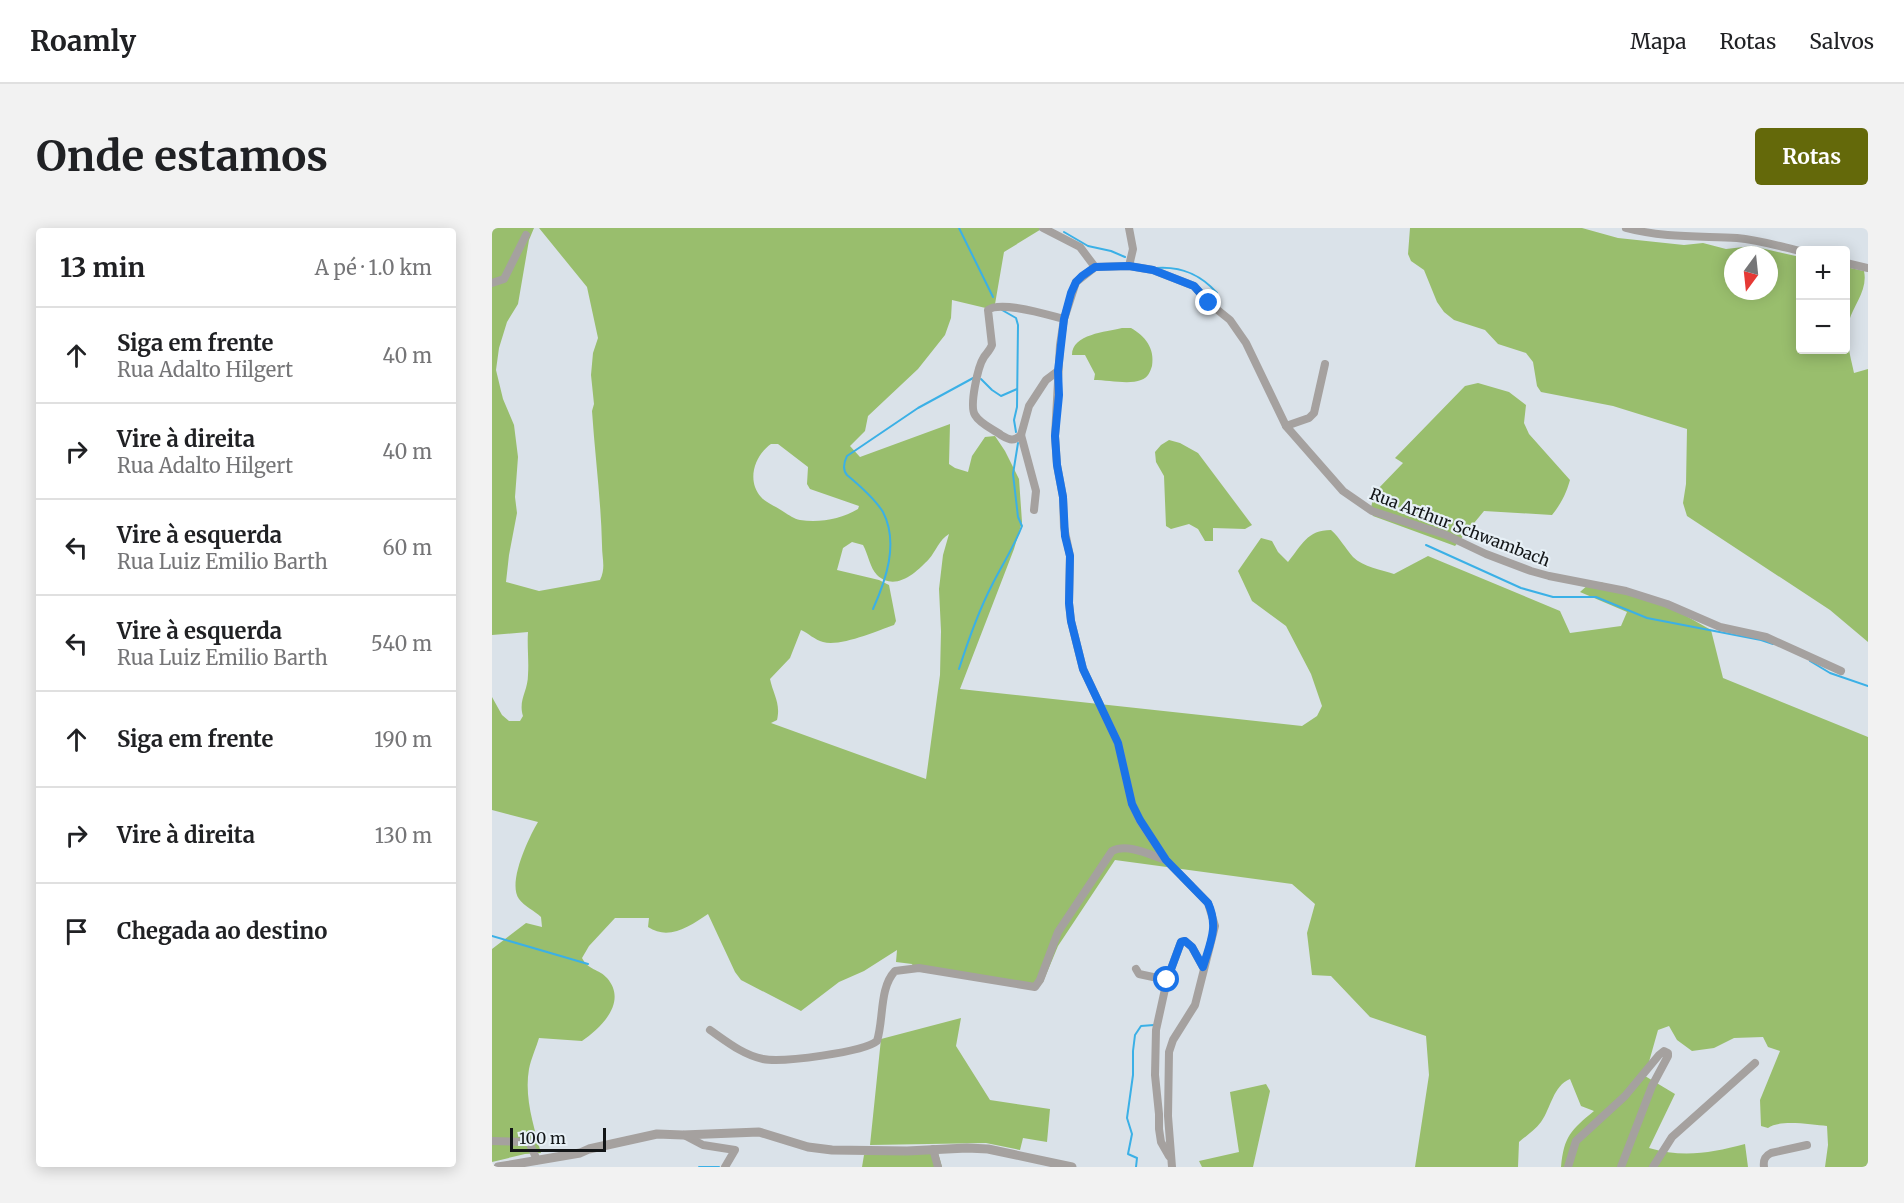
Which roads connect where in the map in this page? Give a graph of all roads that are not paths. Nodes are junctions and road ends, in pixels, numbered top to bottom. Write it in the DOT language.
graph roads {
  1 [pos="1043,228"];
  2 [pos="1129,228"];
  3 [pos="1626,228"];
  4 [pos="526,235"];
  5 [pos="1796,250"];
  6 [pos="1850,264"];
  7 [pos="1129,266"];
  8 [pos="1095,267"];
  9 [pos="1868,268"];
  10 [pos="492,283"];
  11 [pos="1064,319"];
  12 [pos="1325,364"];
  13 [pos="1058,371"];
  14 [pos="1287,426"];
  15 [pos="1021,435"];
  16 [pos="1034,510"];
  17 [pos="1841,671"];
  18 [pos="1166,860"];
  19 [pos="1203,967"];
  20 [pos="1136,969"];
  21 [pos="1167,980"];
  22 [pos="710,1030"];
  23 [pos="1755,1063"];
  24 [pos="683,1135"];
  25 [pos="492,1141"];
  26 [pos="1807,1145"];
  27 [pos="933,1149"];
  28 [pos="537,1160"];
  29 [pos="1171,1164"];
  30 [pos="498,1167"];
  31 [pos="725,1167"];
  32 [pos="938,1167"];
  33 [pos="1072,1167"];
  34 [pos="1568,1167"];
  35 [pos="1621,1167"];
  36 [pos="1653,1167"];
  37 [pos="1764,1167"];
  1 -- 8 [label="street"];
  2 -- 7 [label="street"];
  3 -- 5 [label="street"];
  4 -- 10 [label="street"];
  6 -- 9 [label="street"];
  7 -- 8 [label="street, Rua Arthur Schwambach"];
  7 -- 14 [label="street, Rua Arthur Schwambach"];
  8 -- 11 [label="street"];
  11 -- 13 [label="street"];
  11 -- 15 [label="street"];
  12 -- 14 [label="street"];
  13 -- 15 [label="street"];
  13 -- 18 [label="street"];
  14 -- 17 [label="street, Rua Arthur Schwambach"];
  15 -- 16 [label="street"];
  18 -- 19 [label="street"];
  18 -- 22 [label="street"];
  19 -- 21 [label="street"];
  19 -- 29 [label="street"];
  20 -- 21 [label="street"];
  21 -- 29 [label="street"];
  23 -- 36 [label="street"];
  24 -- 27 [label="street"];
  24 -- 28 [label="street"];
  24 -- 31 [label="street"];
  25 -- 28 [label="street"];
  26 -- 37 [label="street"];
  27 -- 32 [label="street"];
  27 -- 33 [label="street"];
  28 -- 30 [label="street"];
  34 -- 35 [label="street"];
}
